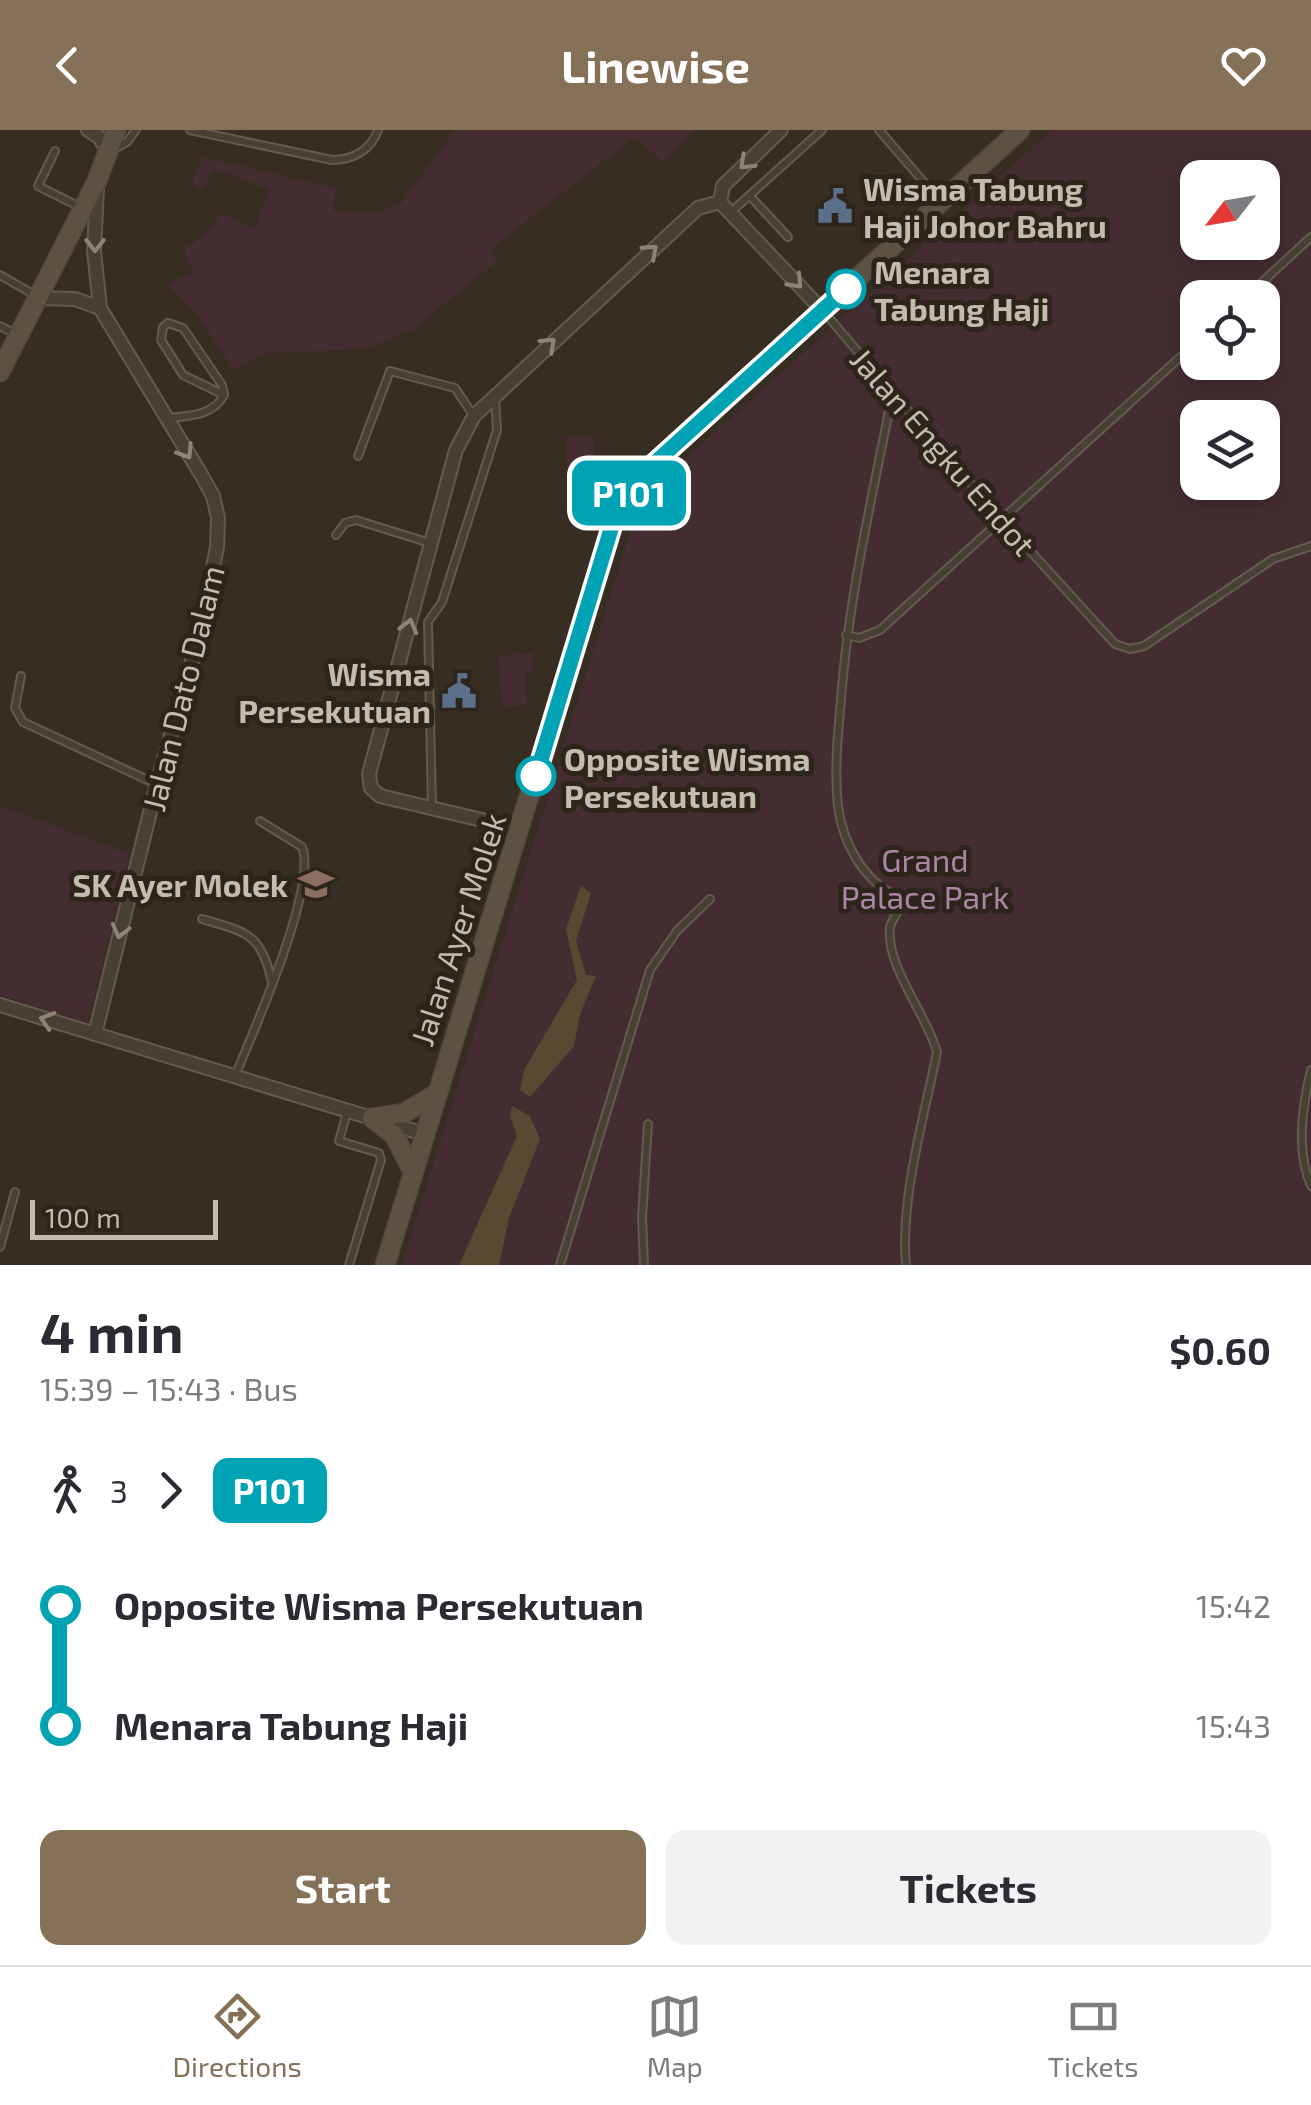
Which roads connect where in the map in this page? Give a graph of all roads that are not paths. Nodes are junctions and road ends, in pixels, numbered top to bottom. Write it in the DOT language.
graph roads {
  1 [pos="88,130"];
  2 [pos="116,130"];
  3 [pos="136,130"];
  4 [pos="190,130"];
  5 [pos="378,130"];
  6 [pos="780,130"];
  7 [pos="822,130"];
  8 [pos="879,130"];
  9 [pos="1020,130"];
  10 [pos="55,151"];
  11 [pos="108,152"];
  12 [pos="97,181"];
  13 [pos="750,196"];
  14 [pos="941,202"];
  15 [pos="726,207"];
  16 [pos="83,209"];
  17 [pos="788,237"];
  18 [pos="1311,237"];
  19 [pos="0,275"];
  20 [pos="1264,280"];
  21 [pos="38,298"];
  22 [pos="100,308"];
  23 [pos="823,311"];
  24 [pos="0,326"];
  25 [pos="18,336"];
  26 [pos="1180,357"];
  27 [pos="1,369"];
  28 [pos="893,391"];
  29 [pos="224,395"];
  30 [pos="495,395"];
  31 [pos="474,416"];
  32 [pos="165,418"];
  33 [pos="358,456"];
  34 [pos="1001,519"];
  35 [pos="336,536"];
  36 [pos="432,543"];
  37 [pos="1311,546"];
  38 [pos="846,635"];
  39 [pos="20,676"];
  40 [pos="157,784"];
  41 [pos="432,809"];
  42 [pos="260,822"];
  43 [pos="520,829"];
  44 [pos="710,899"];
  45 [pos="202,920"];
  46 [pos="272,984"];
  47 [pos="0,1005"];
  48 [pos="95,1034"];
  49 [pos="1311,1070"];
  50 [pos="235,1077"];
  51 [pos="436,1094"];
  52 [pos="348,1111"];
  53 [pos="372,1118"];
  54 [pos="648,1124"];
  55 [pos="424,1134"];
  56 [pos="412,1172"];
  57 [pos="1311,1186"];
  58 [pos="14,1192"];
  59 [pos="0,1248"];
  60 [pos="349,1265"];
  61 [pos="385,1265"];
  62 [pos="560,1265"];
  63 [pos="644,1265"];
  64 [pos="906,1265"];
  1 -- 11 [label="street"];
  2 -- 11 [label="main road"];
  3 -- 11 [label="lane"];
  4 -- 5 [label="lane"];
  6 -- 15 [label="street, one-way"];
  7 -- 13 [label="lane"];
  8 -- 14 [label="lane"];
  9 -- 14 [label="main road, Jalan Ayer Molek"];
  10 -- 16 [label="lane"];
  11 -- 12 [label="main road"];
  12 -- 16 [label="main road"];
  12 -- 22 [label="street, Jalan Dato Dalam, one-way"];
  13 -- 15 [label="lane"];
  13 -- 17 [label="lane"];
  14 -- 23 [label="main road, Jalan Ayer Molek"];
  15 -- 23 [label="street, Jalan Engku Endot, one-way"];
  30 -- 15 [label="street, one-way"];
  16 -- 21 [label="main road"];
  18 -- 20 [label="lane"];
  19 -- 21 [label="lane"];
  21 -- 22 [label="street"];
  21 -- 25 [label="main road"];
  22 -- 32 [label="street, Jalan Dato Dalam"];
  23 -- 28 [label="lane, Jalan Engku Endot"];
  23 -- 43 [label="main road, Jalan Ayer Molek"];
  24 -- 25 [label="lane"];
  25 -- 27 [label="main road"];
  26 -- 34 [label="lane"];
  28 -- 34 [label="lane, Jalan Engku Endot"];
  28 -- 38 [label="lane"];
  29 -- 29 [label="lane"];
  29 -- 32 [label="lane"];
  30 -- 31 [label="street"];
  30 -- 41 [label="lane"];
  31 -- 33 [label="lane"];
  31 -- 36 [label="street"];
  32 -- 40 [label="street, Jalan Dato Dalam, one-way"];
  34 -- 37 [label="lane, Jalan Engku Endot"];
  34 -- 38 [label="lane"];
  35 -- 36 [label="lane"];
  41 -- 36 [label="street, one-way"];
  38 -- 64 [label="lane"];
  39 -- 40 [label="lane"];
  40 -- 48 [label="street, Jalan Dato Dalam, one-way"];
  41 -- 43 [label="street"];
  42 -- 46 [label="lane"];
  43 -- 51 [label="main road, Jalan Ayer Molek"];
  44 -- 62 [label="lane"];
  45 -- 46 [label="lane"];
  46 -- 50 [label="lane"];
  48 -- 47 [label="street, one-way"];
  48 -- 50 [label="street"];
  49 -- 57 [label="lane"];
  50 -- 52 [label="street"];
  51 -- 53 [label="main road"];
  51 -- 55 [label="main road, Jalan Ayer Molek"];
  52 -- 53 [label="street"];
  52 -- 60 [label="lane"];
  53 -- 55 [label="street"];
  53 -- 56 [label="main road"];
  54 -- 63 [label="lane"];
  55 -- 56 [label="main road, Jalan Ayer Molek"];
  56 -- 61 [label="main road, Jalan Ayer Molek"];
  58 -- 59 [label="lane"];
}
